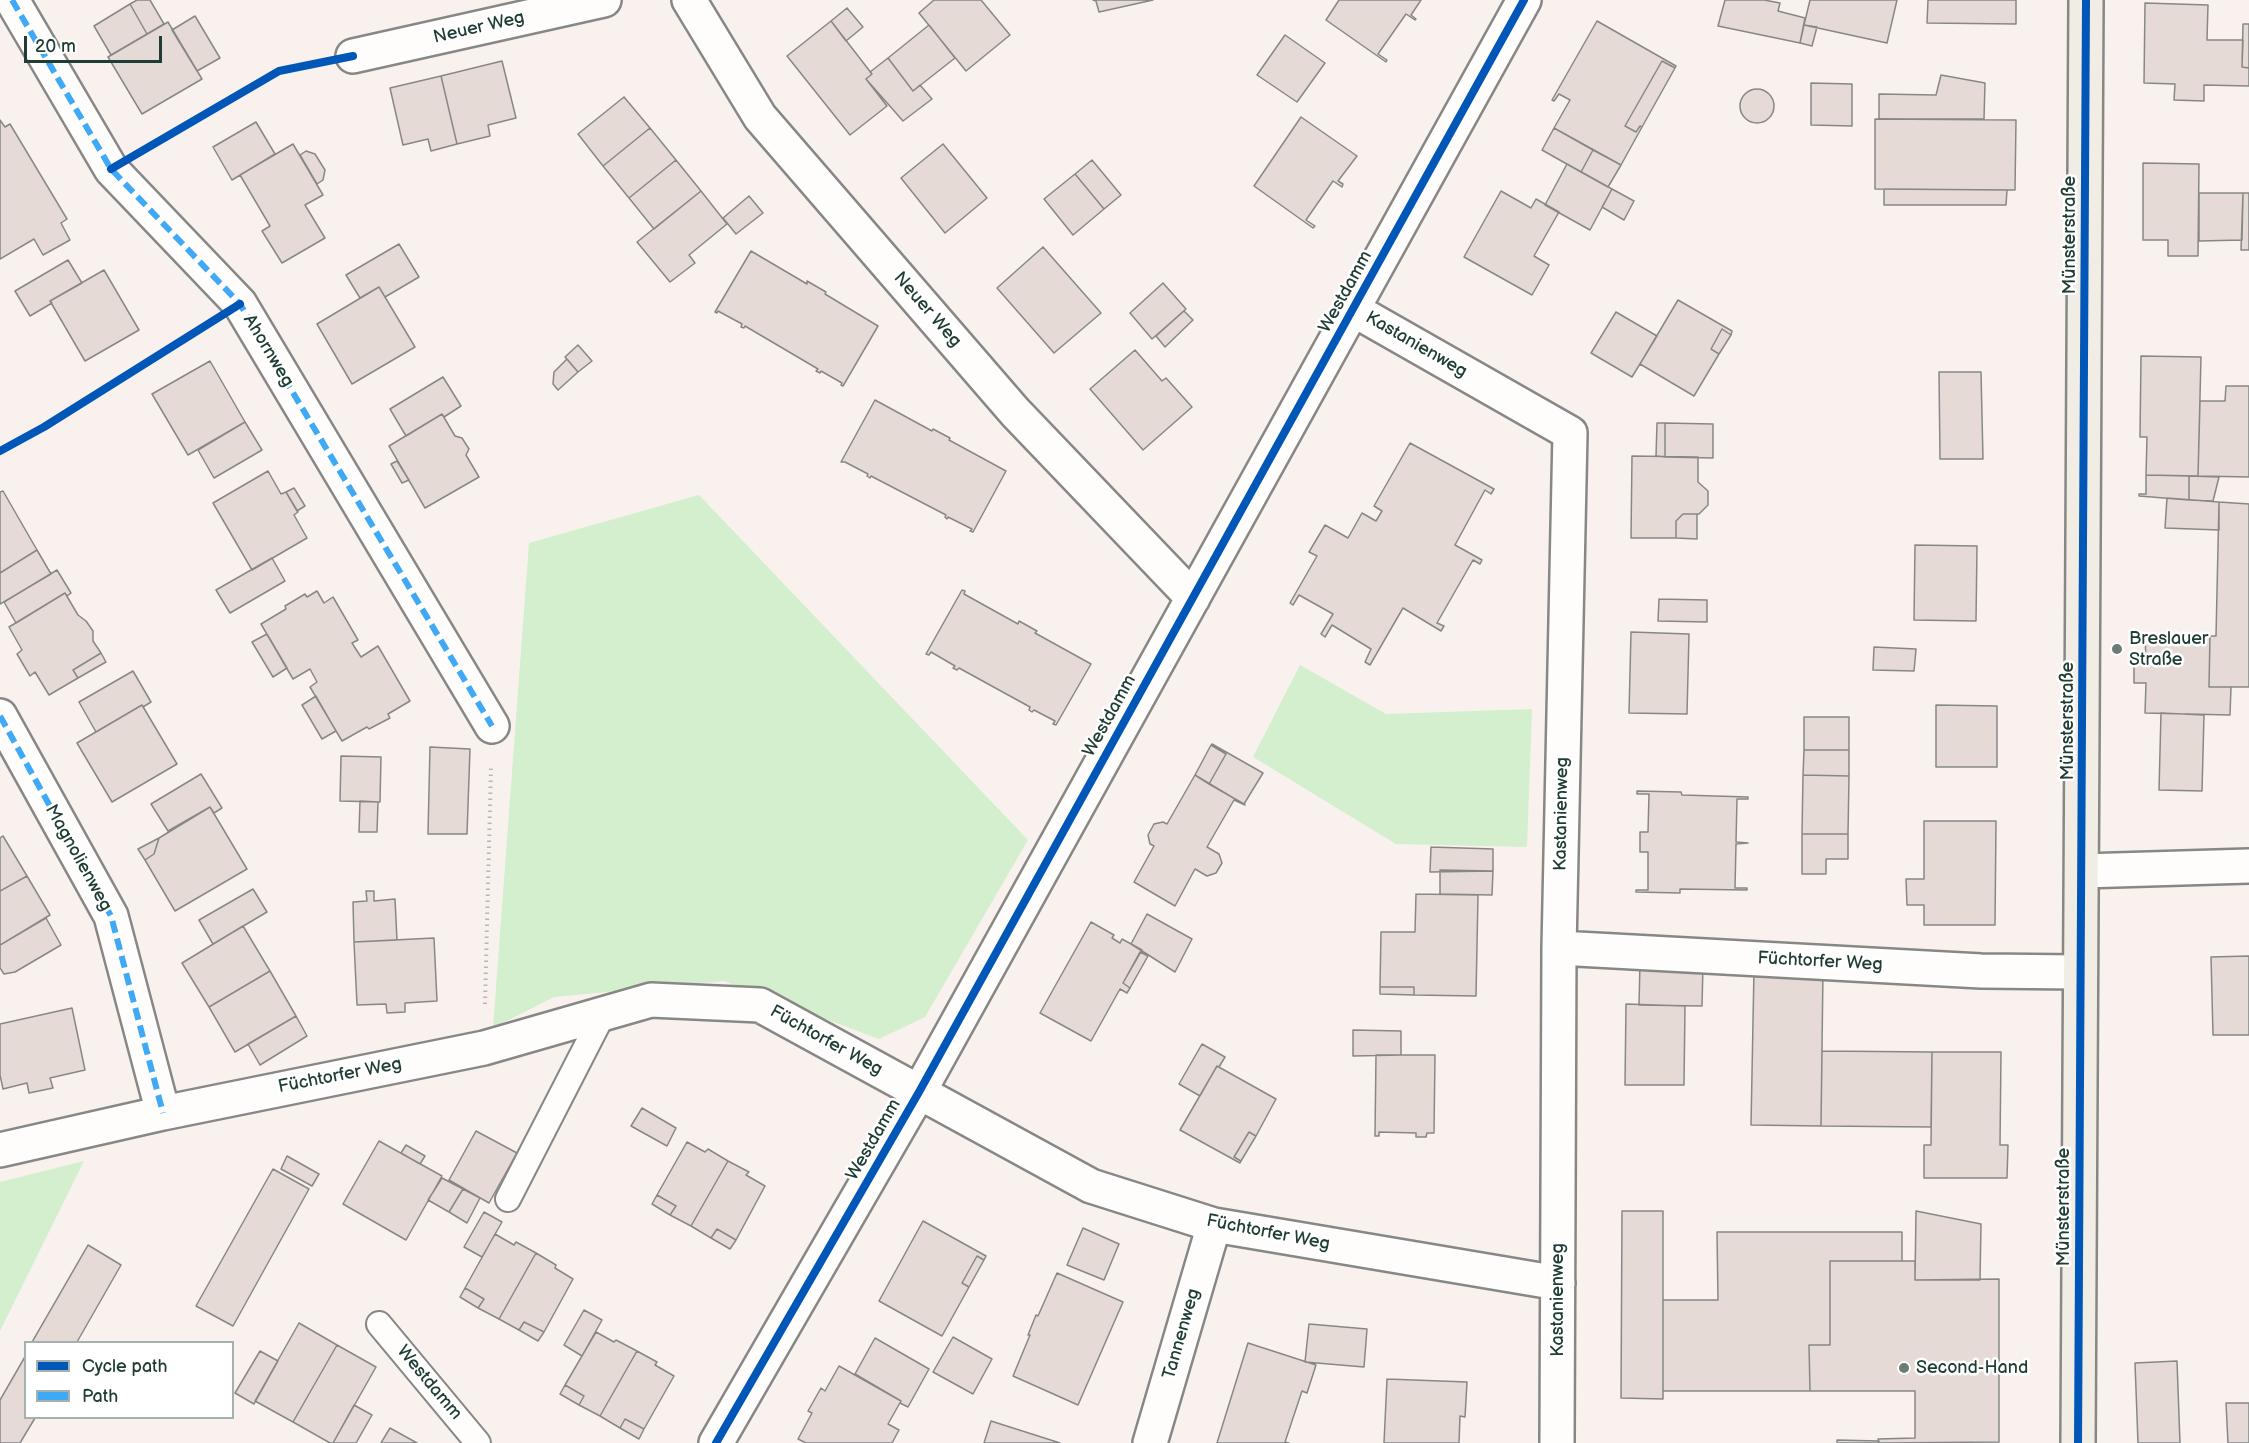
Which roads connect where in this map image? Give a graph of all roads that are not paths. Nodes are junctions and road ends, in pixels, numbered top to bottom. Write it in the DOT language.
graph roads {
  1 [pos="12,0"];
  2 [pos="604,0"];
  3 [pos="689,0"];
  4 [pos="1524,0"];
  5 [pos="2086,0"];
  6 [pos="353,56"];
  7 [pos="1354,310"];
  8 [pos="1193,598"];
  9 [pos="0,716"];
  10 [pos="492,726"];
  11 [pos="2249,866"];
  12 [pos="2082,871"];
  13 [pos="1559,948"];
  14 [pos="2080,972"];
  15 [pos="603,1014"];
  16 [pos="919,1092"];
  17 [pos="163,1113"];
  18 [pos="0,1150"];
  19 [pos="508,1199"];
  20 [pos="1214,1225"];
  21 [pos="1558,1283"];
  22 [pos="379,1324"];
  23 [pos="478,1443"];
  24 [pos="716,1443"];
  25 [pos="1150,1443"];
  26 [pos="1557,1443"];
  27 [pos="2078,1443"];
  1 -- 10 [label="street, Ahornweg"];
  2 -- 6 [label="street, Neuer Weg"];
  3 -- 8 [label="street, Neuer Weg"];
  4 -- 7 [label="street, Westdamm"];
  5 -- 12 [label="main road, Münsterstraße"];
  7 -- 8 [label="street, Westdamm"];
  7 -- 13 [label="street, Kastanienweg"];
  8 -- 16 [label="street, Westdamm"];
  9 -- 17 [label="street, Magnolienweg"];
  11 -- 12 [label="street"];
  12 -- 14 [label="main road, Münsterstraße"];
  13 -- 14 [label="street, Füchtorfer Weg"];
  13 -- 21 [label="street, Kastanienweg"];
  14 -- 27 [label="main road, Münsterstraße"];
  15 -- 16 [label="street, Füchtorfer Weg"];
  15 -- 17 [label="street, Füchtorfer Weg"];
  15 -- 19 [label="lane"];
  16 -- 20 [label="street, Füchtorfer Weg"];
  16 -- 24 [label="street, Westdamm"];
  17 -- 18 [label="street, Füchtorfer Weg"];
  20 -- 21 [label="street, Füchtorfer Weg"];
  20 -- 25 [label="street, Tannenweg"];
  21 -- 26 [label="street, Kastanienweg"];
  22 -- 23 [label="lane, Westdamm"];
}
